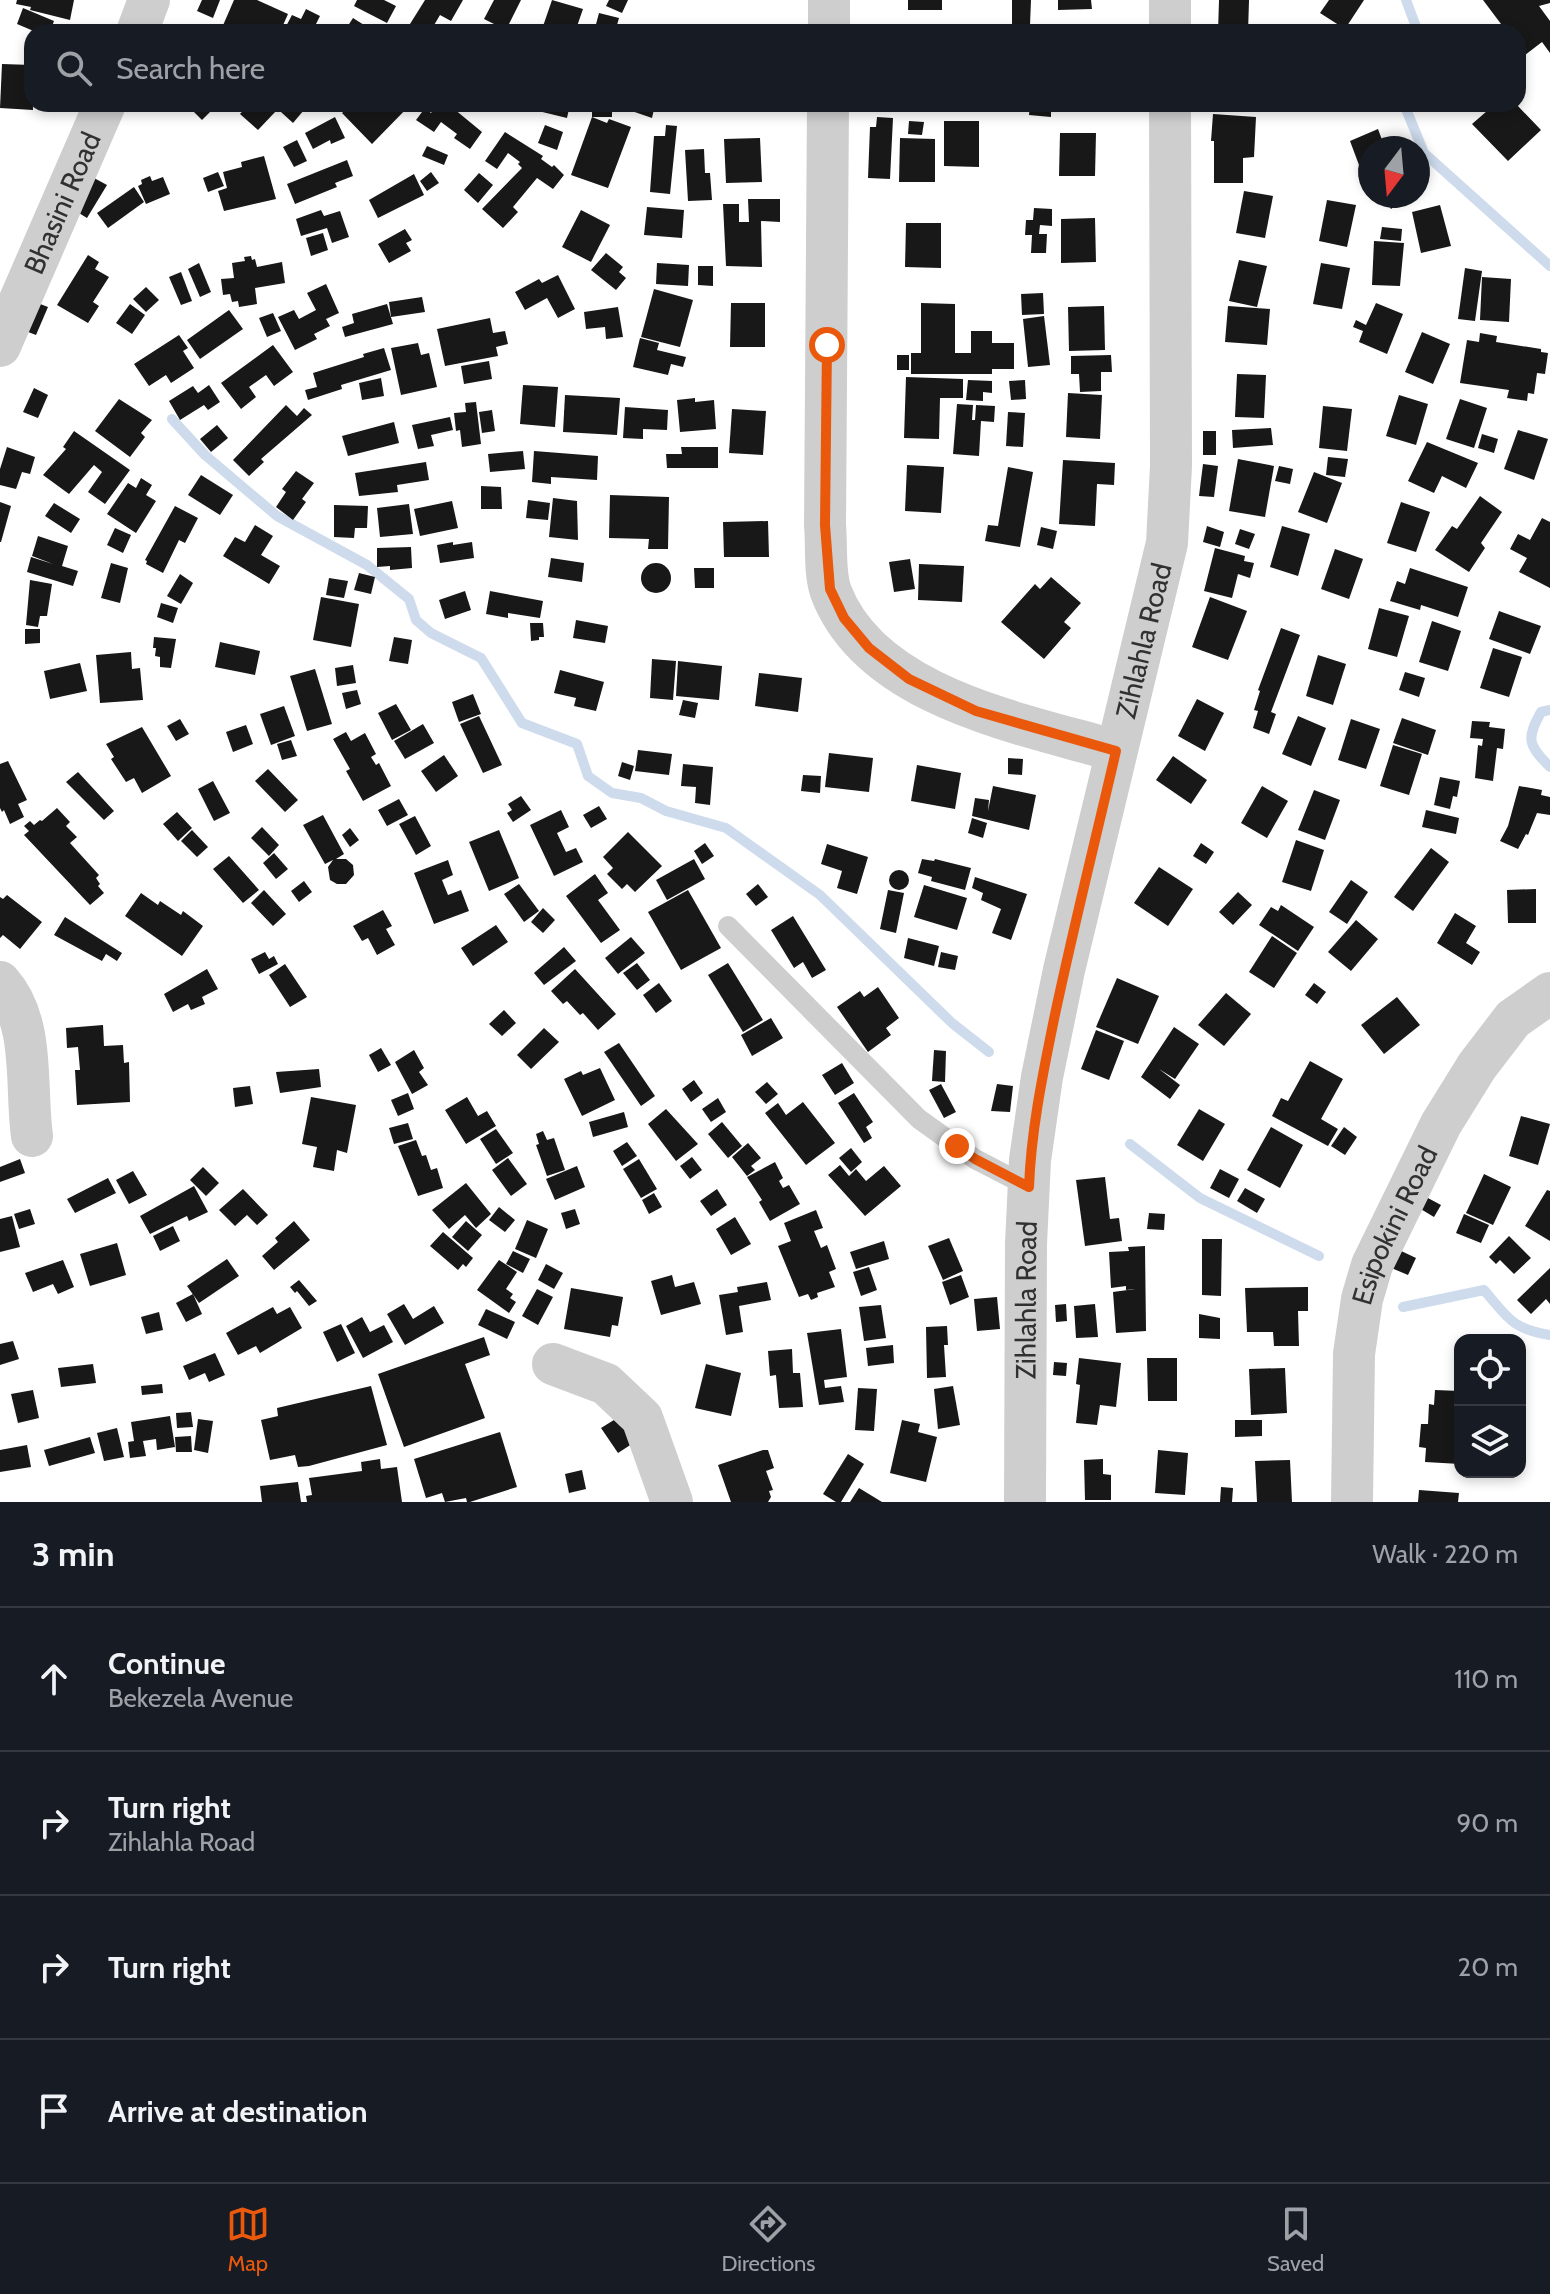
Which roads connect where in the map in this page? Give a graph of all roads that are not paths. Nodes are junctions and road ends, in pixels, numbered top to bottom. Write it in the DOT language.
graph roads {
  1 [pos="149,0"];
  2 [pos="829,0"];
  3 [pos="1170,0"];
  4 [pos="140,24"];
  5 [pos="829,24"];
  6 [pos="1170,24"];
  7 [pos="102,112"];
  8 [pos="828,112"];
  9 [pos="1170,112"];
  10 [pos="0,346"];
  11 [pos="1116,751"];
  12 [pos="728,926"];
  13 [pos="0,982"];
  14 [pos="1550,993"];
  15 [pos="32,1136"];
  16 [pos="1029,1187"];
  17 [pos="553,1364"];
  18 [pos="672,1502"];
  19 [pos="1025,1502"];
  20 [pos="1352,1502"];
  1 -- 4 [label="street"];
  2 -- 5 [label="street"];
  3 -- 6 [label="street"];
  7 -- 10 [label="street, Bhasini Road"];
  8 -- 11 [label="street"];
  9 -- 11 [label="street, Zihlahla Road"];
  11 -- 16 [label="street, Zihlahla Road"];
  12 -- 16 [label="lane"];
  13 -- 15 [label="street"];
  14 -- 20 [label="street, Esipokini Road"];
  16 -- 19 [label="street, Zihlahla Road"];
  17 -- 18 [label="street"];
}
